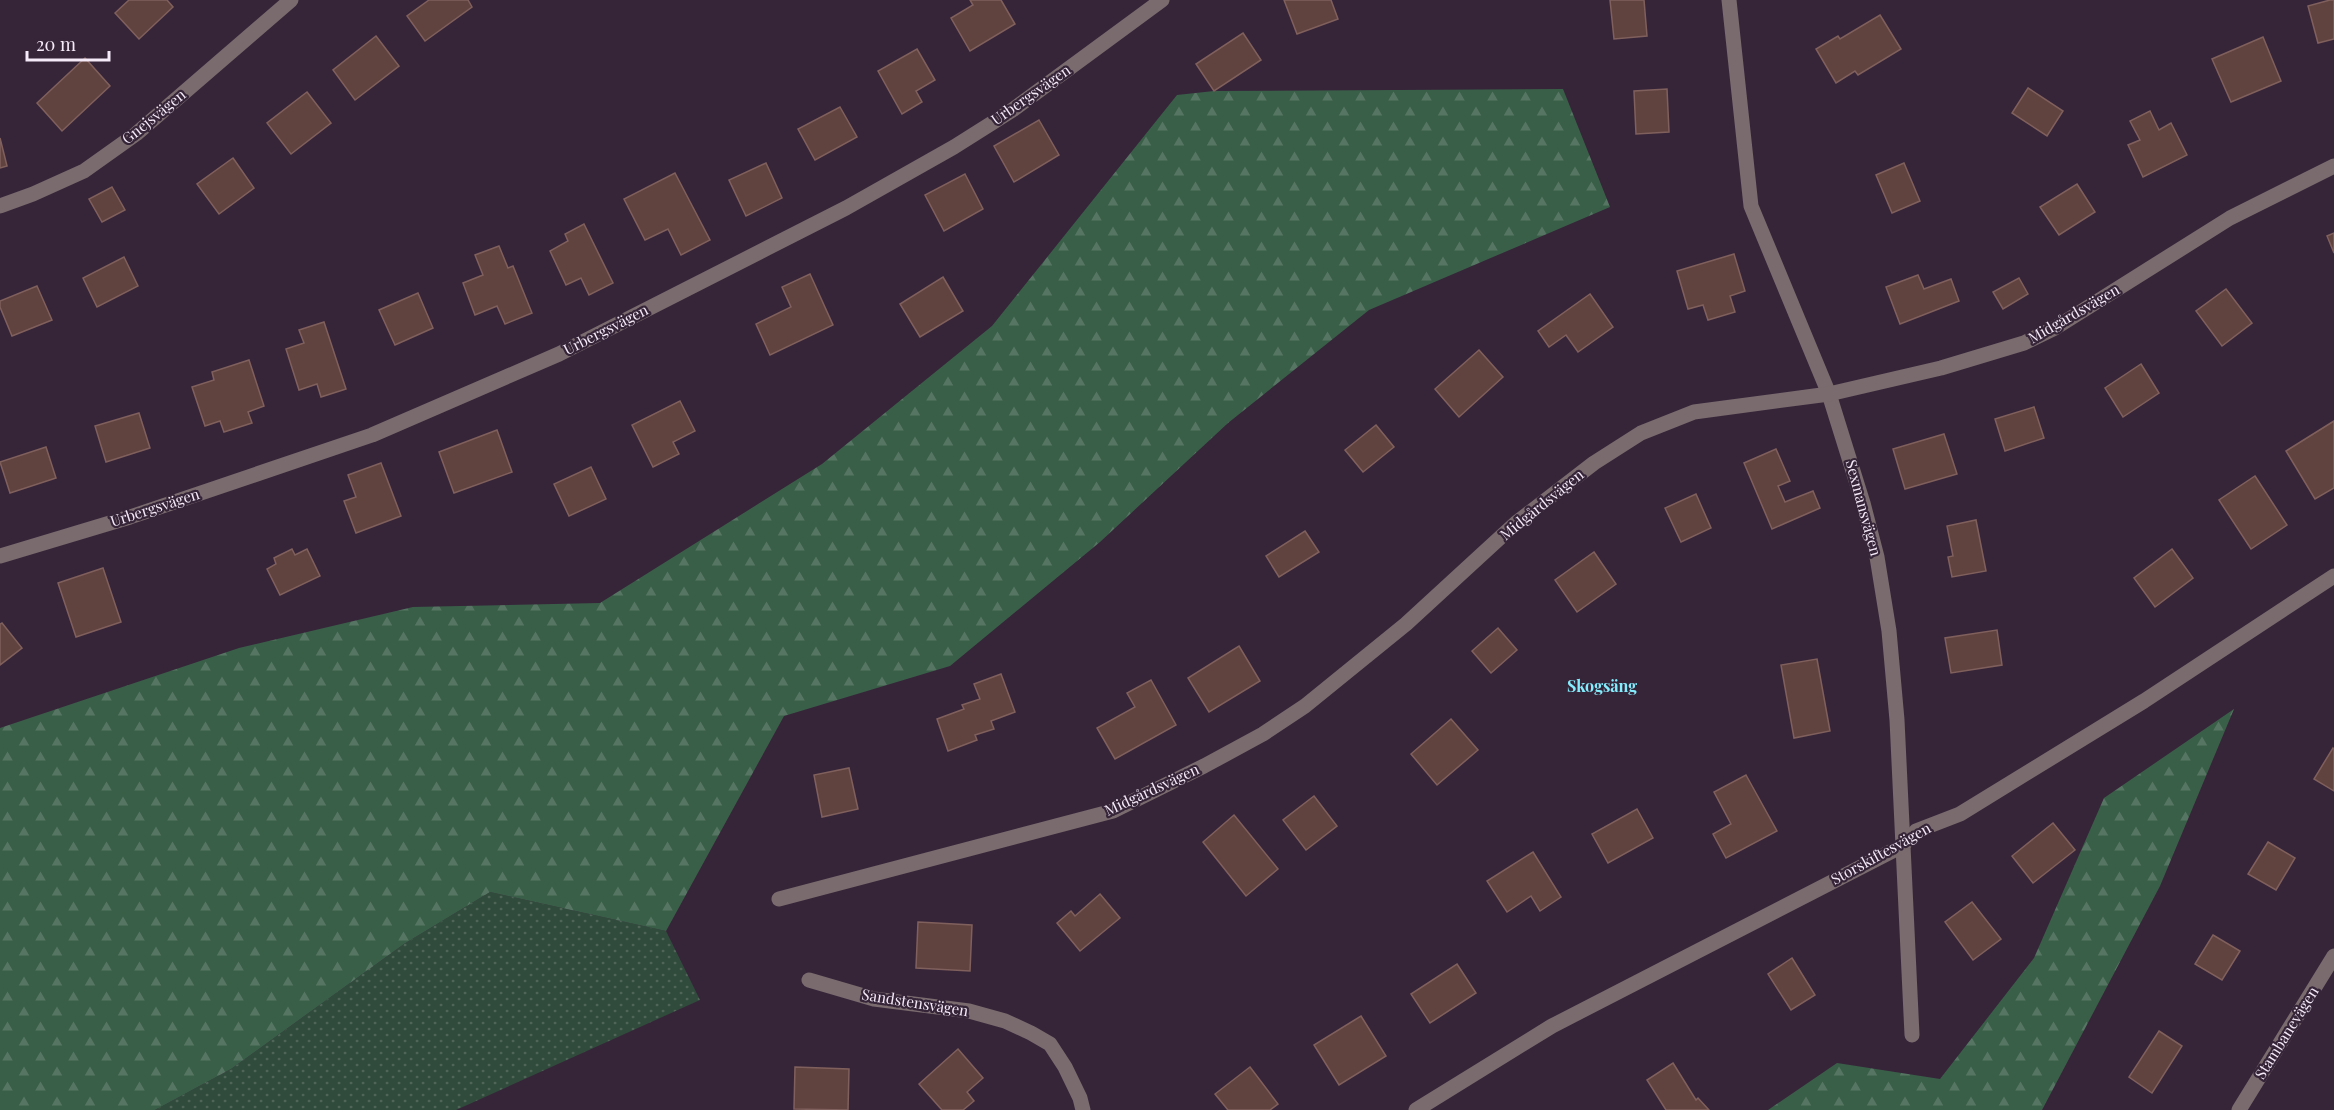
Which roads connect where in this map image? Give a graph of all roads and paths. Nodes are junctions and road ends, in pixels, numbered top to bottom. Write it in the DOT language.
graph roads {
  1 [pos="291,0"];
  2 [pos="1162,0"];
  3 [pos="1729,0"];
  4 [pos="2334,166"];
  5 [pos="0,206"];
  6 [pos="1830,394"];
  7 [pos="0,556"];
  8 [pos="2334,576"];
  9 [pos="1902,846"];
  10 [pos="778,900"];
  11 [pos="2334,956"];
  12 [pos="809,980"];
  13 [pos="1912,1035"];
  14 [pos="1083,1110"];
  15 [pos="1416,1110"];
  16 [pos="2239,1110"];
  1 -- 5 [label="street, Gnejsvägen"];
  2 -- 7 [label="street, Urbergsvägen"];
  3 -- 6 [label="street, Sexmansvägen"];
  4 -- 6 [label="street, Midgårdsvägen"];
  6 -- 9 [label="street, Sexmansvägen"];
  6 -- 10 [label="street, Midgårdsvägen"];
  8 -- 9 [label="street, Storskiftesvägen"];
  9 -- 13 [label="street, Sexmansvägen"];
  9 -- 15 [label="street, Storskiftesvägen"];
  11 -- 16 [label="street, Stambanevägen"];
  12 -- 14 [label="street, Sandstensvägen"];
}
